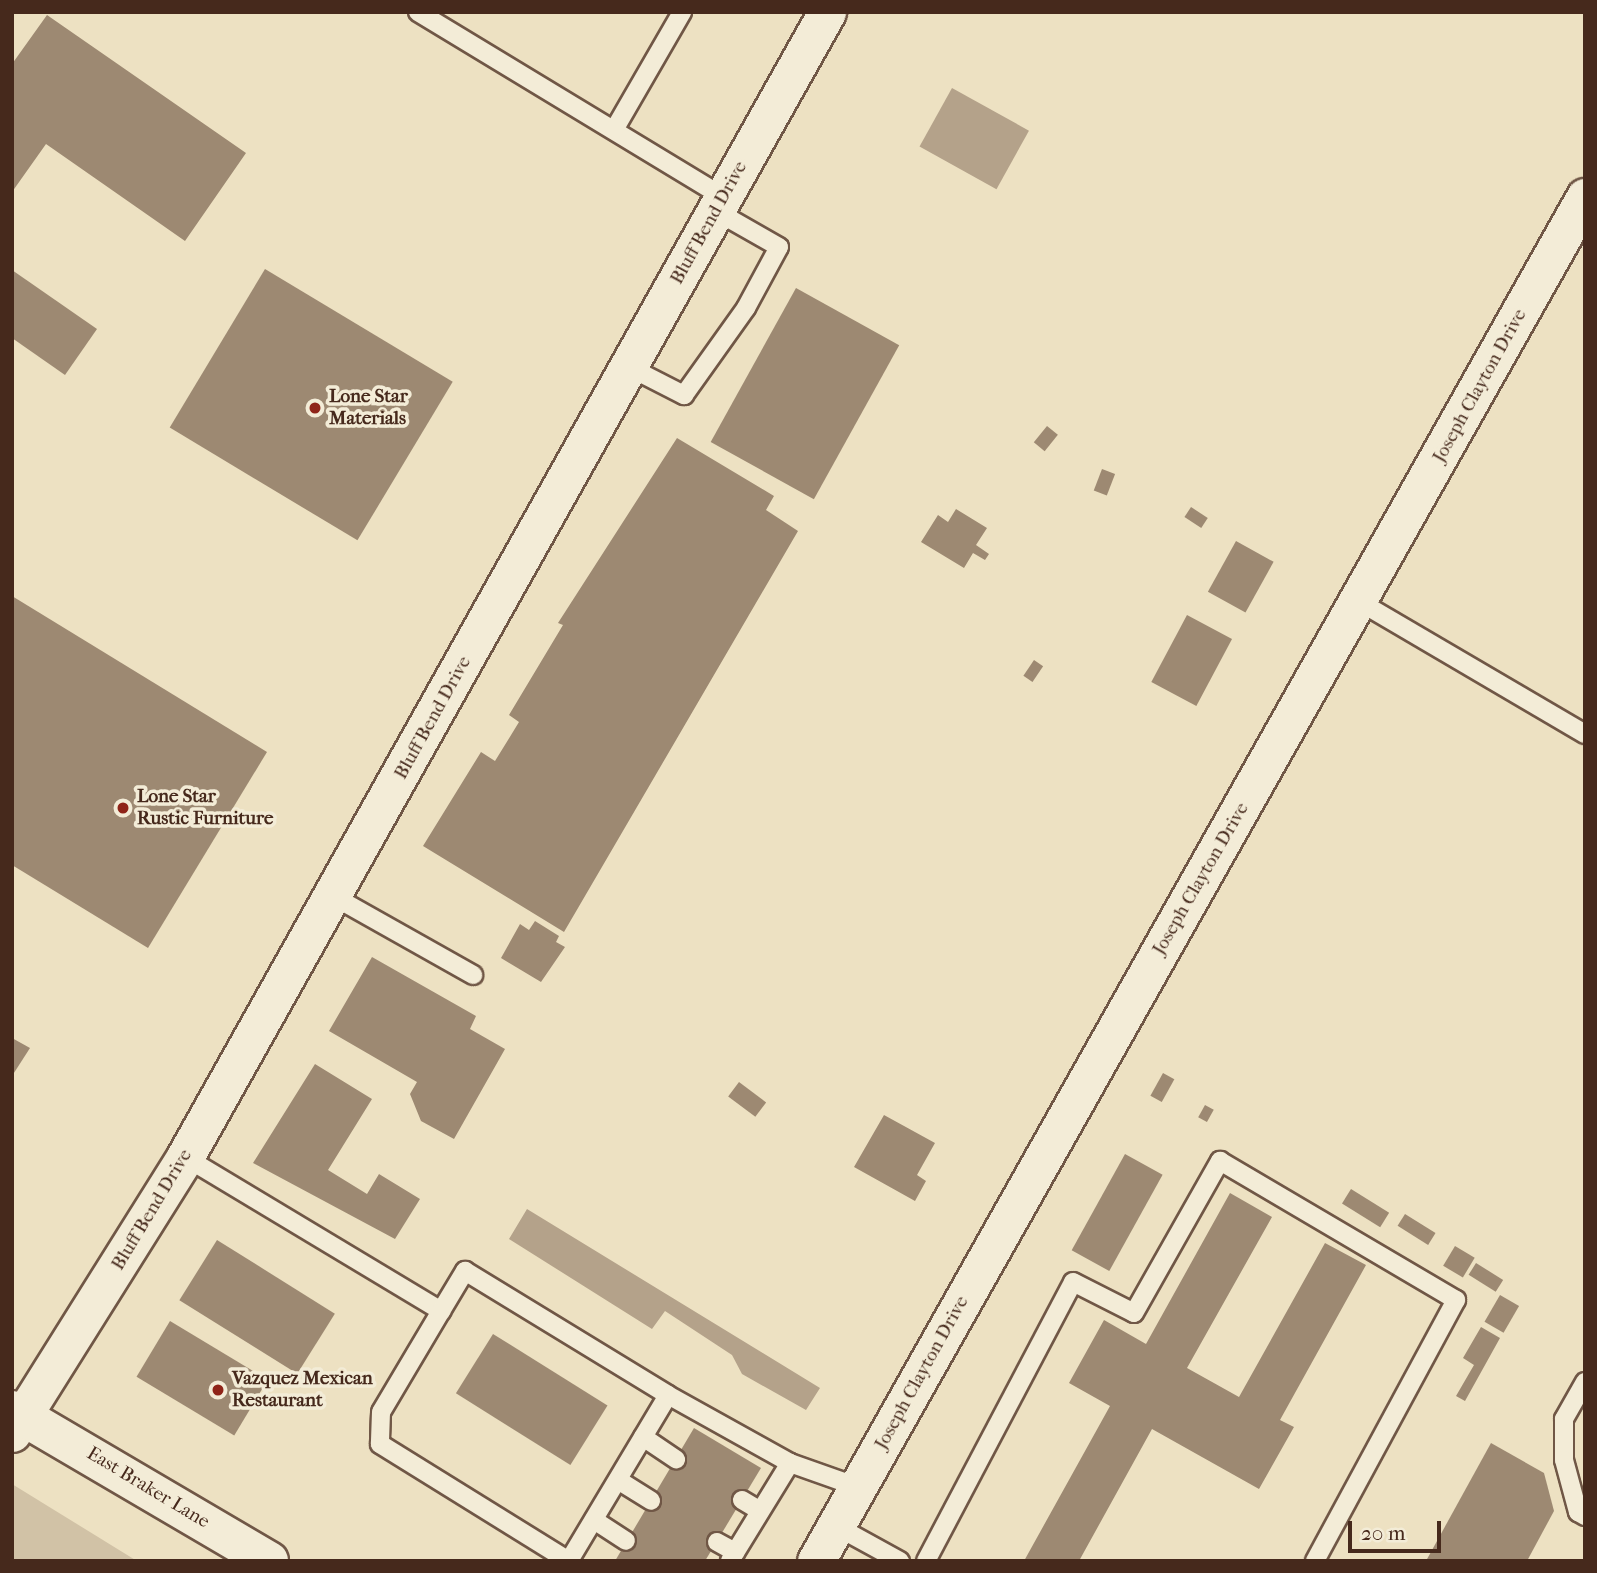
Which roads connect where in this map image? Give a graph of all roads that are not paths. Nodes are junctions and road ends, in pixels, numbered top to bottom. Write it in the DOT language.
graph roads {
  1 [pos="418,12"];
  2 [pos="682,12"];
  3 [pos="827,12"];
  4 [pos="614,130"];
  5 [pos="1585,197"];
  6 [pos="720,204"];
  7 [pos="629,367"];
  8 [pos="1360,602"];
  9 [pos="1585,734"];
  10 [pos="333,896"];
  11 [pos="473,975"];
  12 [pos="185,1157"];
  13 [pos="441,1311"];
  14 [pos="1585,1382"];
  15 [pos="668,1395"];
  16 [pos="16,1415"];
  17 [pos="643,1437"];
  18 [pos="676,1458"];
  19 [pos="790,1463"];
  20 [pos="618,1480"];
  21 [pos="858,1487"];
  22 [pos="742,1500"];
  23 [pos="651,1501"];
  24 [pos="760,1511"];
  25 [pos="1585,1516"];
  26 [pos="594,1520"];
  27 [pos="836,1526"];
  28 [pos="626,1541"];
  29 [pos="717,1542"];
  30 [pos="248,1556"];
  31 [pos="733,1556"];
  32 [pos="570,1560"];
  33 [pos="816,1561"];
  34 [pos="900,1561"];
  35 [pos="926,1561"];
  36 [pos="1315,1561"];
  1 -- 4 [label="lane"];
  2 -- 4 [label="lane"];
  3 -- 6 [label="street, Bluff Bend Drive"];
  4 -- 6 [label="lane"];
  5 -- 8 [label="street, Joseph Clayton Drive"];
  6 -- 7 [label="street, Bluff Bend Drive"];
  6 -- 7 [label="lane"];
  7 -- 10 [label="street, Bluff Bend Drive"];
  8 -- 9 [label="lane"];
  8 -- 21 [label="street, Joseph Clayton Drive"];
  10 -- 11 [label="lane"];
  10 -- 12 [label="street, Bluff Bend Drive"];
  12 -- 13 [label="lane"];
  12 -- 16 [label="street, Bluff Bend Drive"];
  13 -- 15 [label="lane"];
  13 -- 32 [label="lane"];
  14 -- 25 [label="lane"];
  15 -- 17 [label="lane"];
  15 -- 19 [label="lane"];
  16 -- 30 [label="main road, East Braker Lane"];
  17 -- 18 [label="lane"];
  17 -- 20 [label="lane"];
  19 -- 21 [label="lane"];
  19 -- 24 [label="lane"];
  20 -- 23 [label="lane"];
  20 -- 26 [label="lane"];
  21 -- 27 [label="street, Joseph Clayton Drive"];
  22 -- 24 [label="lane"];
  24 -- 31 [label="lane"];
  26 -- 28 [label="lane"];
  26 -- 32 [label="lane"];
  27 -- 33 [label="street, Joseph Clayton Drive"];
  27 -- 34 [label="lane"];
  29 -- 31 [label="lane"];
  35 -- 36 [label="lane"];
}
